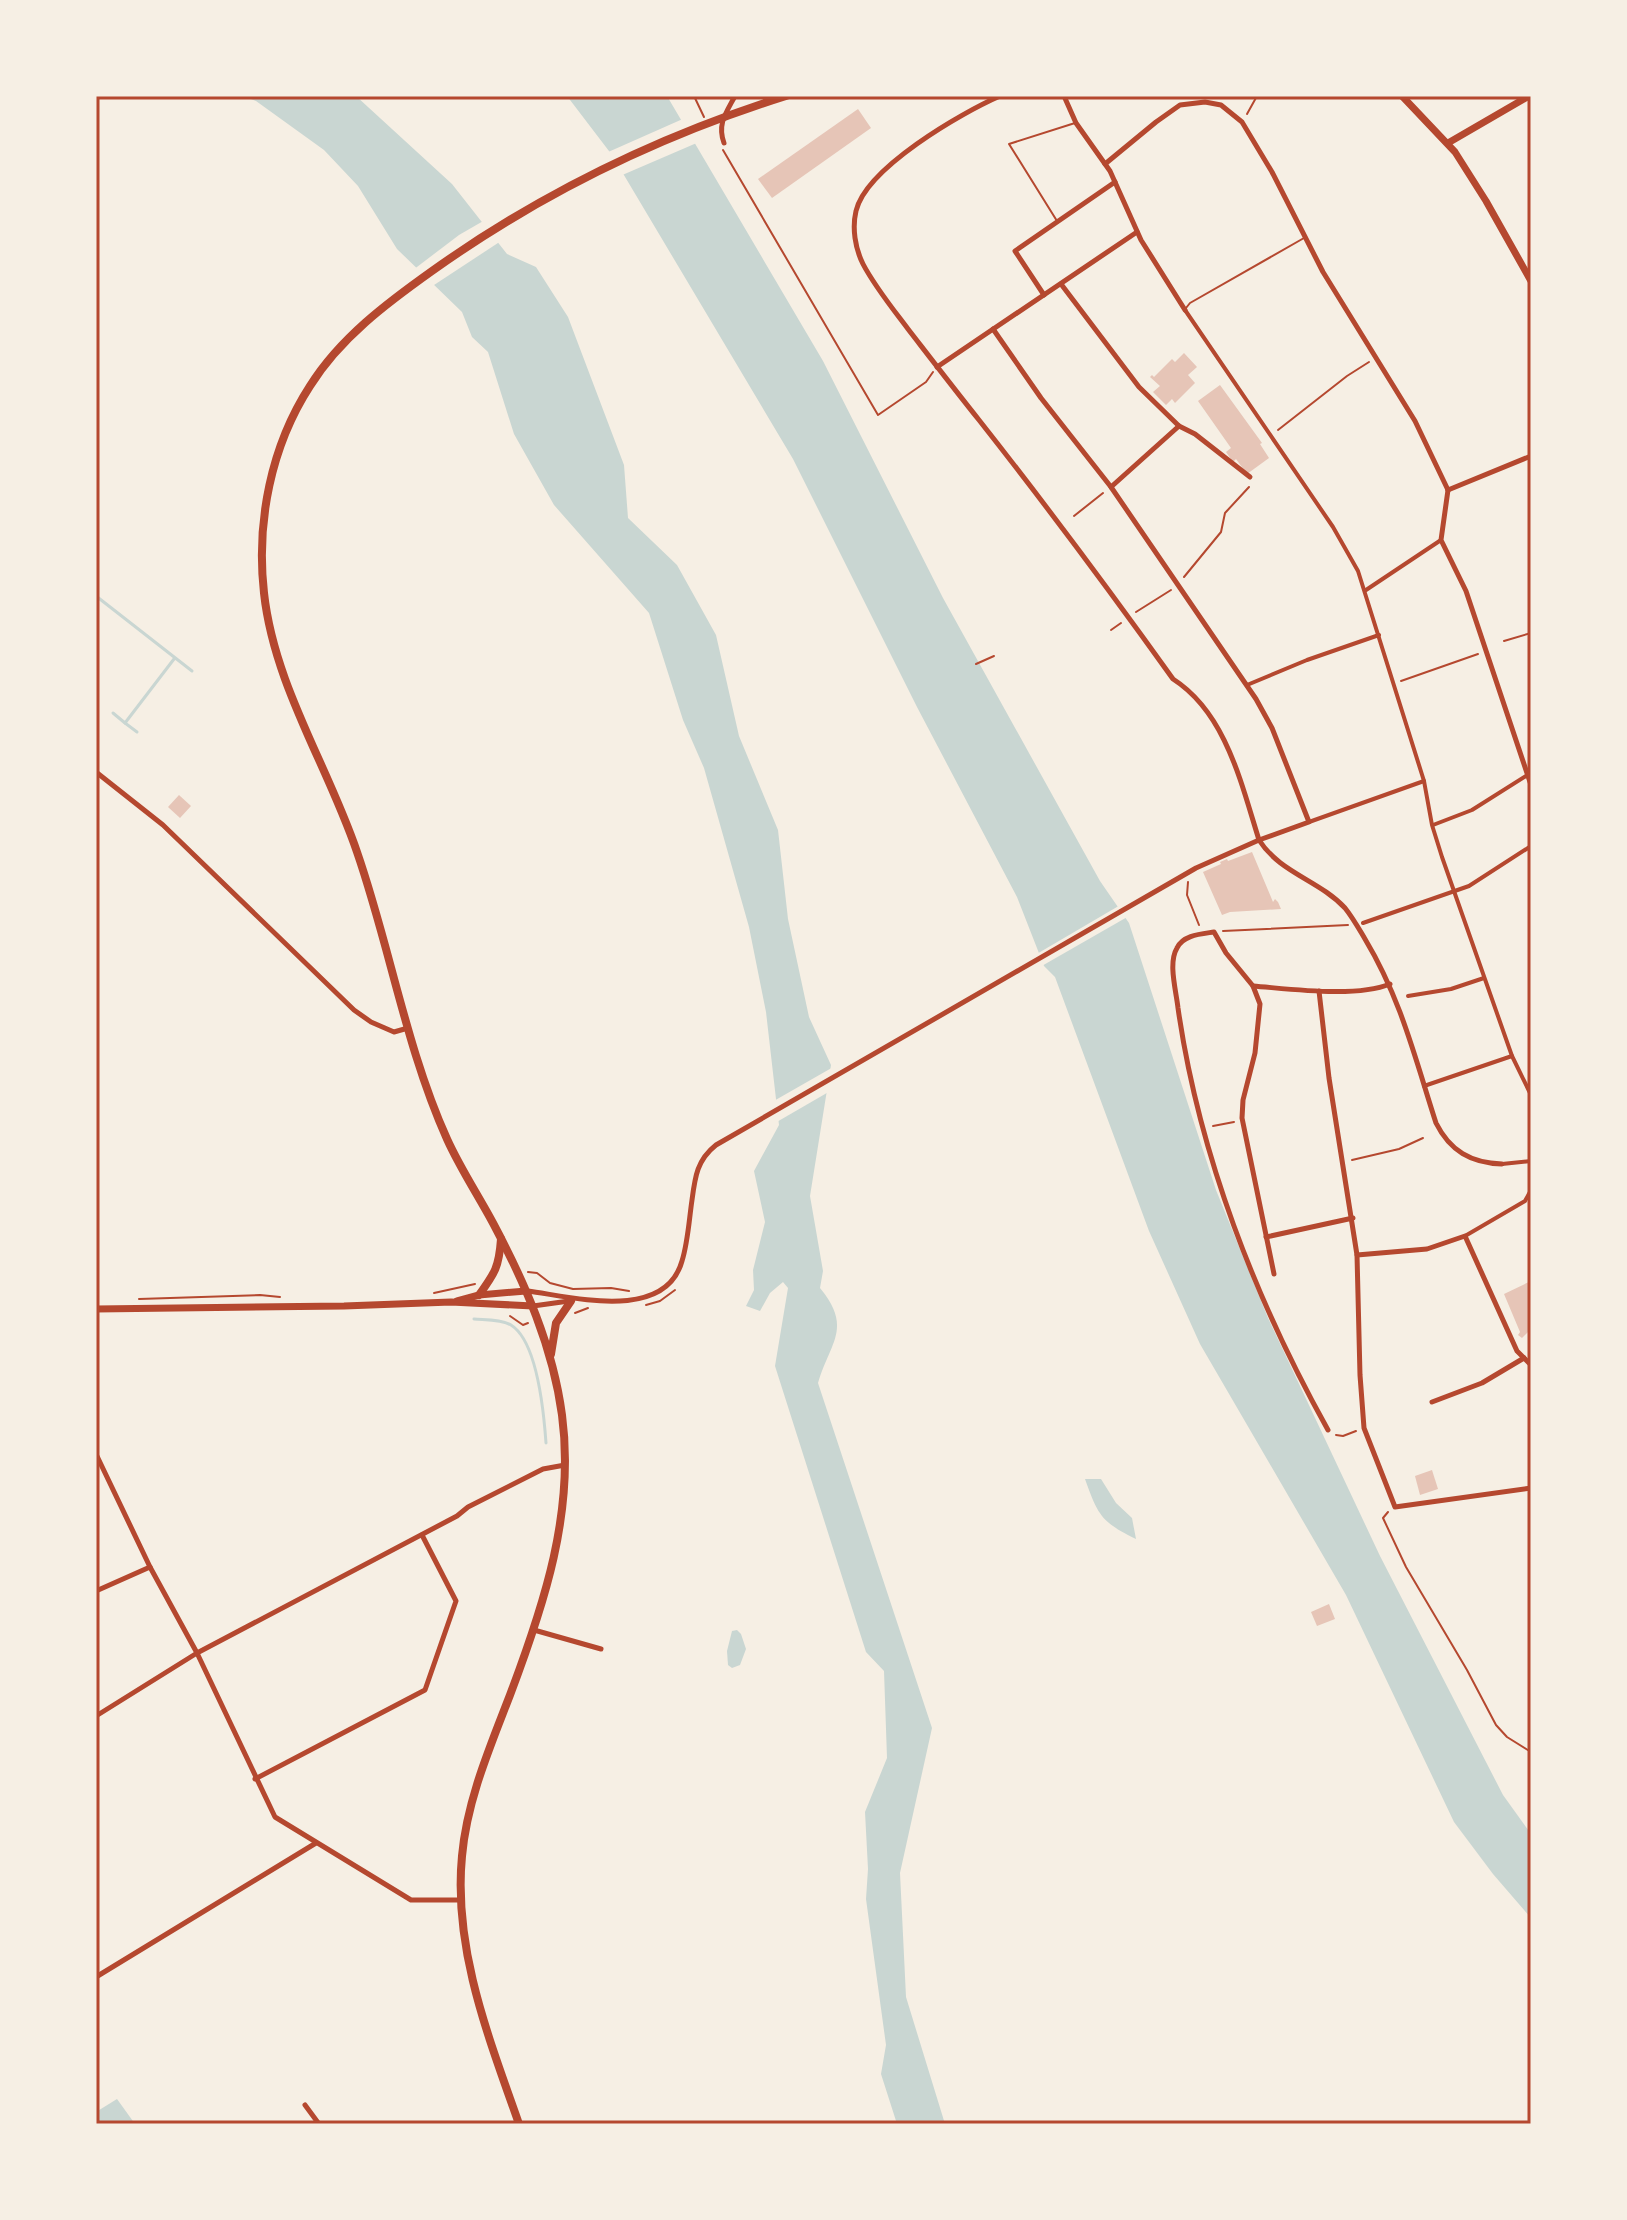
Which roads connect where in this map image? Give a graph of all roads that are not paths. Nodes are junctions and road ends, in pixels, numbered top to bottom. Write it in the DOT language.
graph roads {
  1 [pos="735,96"];
  2 [pos="786,96"];
  3 [pos="1000,96"];
  4 [pos="1064,96"];
  5 [pos="1402,96"];
  6 [pos="1529,96"];
  7 [pos="1076,123"];
  8 [pos="724,143"];
  9 [pos="1448,143"];
  10 [pos="1105,164"];
  11 [pos="1115,182"];
  12 [pos="1057,222"];
  13 [pos="1137,232"];
  14 [pos="1305,238"];
  15 [pos="1531,281"];
  16 [pos="1061,284"];
  17 [pos="1044,295"];
  18 [pos="1185,310"];
  19 [pos="993,329"];
  20 [pos="937,367"];
  21 [pos="1179,426"];
  22 [pos="1531,456"];
  23 [pos="1251,480"];
  24 [pos="1111,487"];
  25 [pos="1448,490"];
  26 [pos="1441,540"];
  27 [pos="1365,590"];
  28 [pos="1531,633"];
  29 [pos="1379,635"];
  30 [pos="1504,641"];
  31 [pos="1247,685"];
  32 [pos="96,772"];
  33 [pos="1528,774"];
  34 [pos="1424,781"];
  35 [pos="1531,785"];
  36 [pos="1309,822"];
  37 [pos="1432,825"];
  38 [pos="1259,840"];
  39 [pos="1531,846"];
  40 [pos="1454,891"];
  41 [pos="1363,923"];
  42 [pos="1484,978"];
  43 [pos="1391,984"];
  44 [pos="1253,986"];
  45 [pos="1319,991"];
  46 [pos="1408,996"];
  47 [pos="409,1027"];
  48 [pos="1512,1056"];
  49 [pos="1424,1086"];
  50 [pos="1531,1095"];
  51 [pos="1531,1161"];
  52 [pos="1502,1164"];
  53 [pos="1531,1190"];
  54 [pos="1353,1218"];
  55 [pos="1465,1236"];
  56 [pos="1266,1237"];
  57 [pos="501,1238"];
  58 [pos="1357,1255"];
  59 [pos="1274,1274"];
  60 [pos="526,1291"];
  61 [pos="479,1295"];
  62 [pos="574,1300"];
  63 [pos="451,1302"];
  64 [pos="533,1306"];
  65 [pos="96,1309"];
  66 [pos="1524,1358"];
  67 [pos="550,1359"];
  68 [pos="1531,1365"];
  69 [pos="1432,1402"];
  70 [pos="1328,1430"];
  71 [pos="96,1454"];
  72 [pos="565,1465"];
  73 [pos="1531,1488"];
  74 [pos="422,1535"];
  75 [pos="150,1567"];
  76 [pos="96,1591"];
  77 [pos="534,1630"];
  78 [pos="601,1649"];
  79 [pos="197,1653"];
  80 [pos="96,1716"];
  81 [pos="255,1779"];
  82 [pos="316,1843"];
  83 [pos="460,1900"];
  84 [pos="96,1977"];
  85 [pos="305,2105"];
  86 [pos="319,2124"];
  87 [pos="519,2124"];
  1 -- 8 [label="street"];
  2 -- 47 [label="main road"];
  3 -- 20 [label="street"];
  4 -- 7 [label="street"];
  5 -- 9 [label="main road"];
  6 -- 9 [label="main road"];
  7 -- 10 [label="street"];
  7 -- 12 [label="lane"];
  9 -- 15 [label="main road"];
  10 -- 11 [label="street"];
  10 -- 14 [label="street"];
  11 -- 12 [label="street"];
  11 -- 13 [label="street"];
  12 -- 17 [label="street"];
  13 -- 16 [label="street"];
  13 -- 18 [label="street"];
  14 -- 18 [label="lane"];
  14 -- 25 [label="street"];
  16 -- 17 [label="street"];
  16 -- 21 [label="street"];
  17 -- 19 [label="street"];
  18 -- 27 [label="street"];
  19 -- 20 [label="street"];
  19 -- 24 [label="street"];
  20 -- 38 [label="street"];
  21 -- 23 [label="street"];
  21 -- 24 [label="street"];
  22 -- 25 [label="street"];
  24 -- 31 [label="street"];
  25 -- 26 [label="street"];
  26 -- 27 [label="street"];
  26 -- 33 [label="street"];
  27 -- 29 [label="street"];
  28 -- 30 [label="lane"];
  29 -- 31 [label="street"];
  29 -- 34 [label="street"];
  31 -- 36 [label="street"];
  32 -- 47 [label="street"];
  33 -- 35 [label="street"];
  33 -- 37 [label="street"];
  34 -- 36 [label="street"];
  34 -- 37 [label="street"];
  36 -- 38 [label="street"];
  37 -- 40 [label="street"];
  38 -- 43 [label="street"];
  38 -- 62 [label="street"];
  39 -- 40 [label="street"];
  40 -- 41 [label="street"];
  40 -- 42 [label="street"];
  42 -- 46 [label="street"];
  42 -- 48 [label="street"];
  43 -- 45 [label="street"];
  43 -- 49 [label="street"];
  44 -- 45 [label="street"];
  44 -- 56 [label="street"];
  44 -- 70 [label="street"];
  45 -- 54 [label="street"];
  47 -- 57 [label="main road"];
  48 -- 49 [label="street"];
  48 -- 50 [label="street"];
  49 -- 52 [label="street"];
  51 -- 52 [label="street"];
  53 -- 55 [label="street"];
  54 -- 56 [label="street"];
  54 -- 58 [label="street"];
  55 -- 58 [label="street"];
  55 -- 66 [label="street"];
  56 -- 59 [label="street"];
  57 -- 60 [label="main road"];
  57 -- 61 [label="main road"];
  58 -- 73 [label="street"];
  60 -- 61 [label="main road"];
  60 -- 62 [label="street"];
  60 -- 64 [label="main road"];
  61 -- 63 [label="main road"];
  62 -- 64 [label="street"];
  62 -- 67 [label="main road"];
  63 -- 64 [label="main road"];
  63 -- 65 [label="main road"];
  64 -- 67 [label="main road"];
  66 -- 68 [label="street"];
  66 -- 69 [label="street"];
  67 -- 72 [label="main road"];
  71 -- 75 [label="street"];
  72 -- 74 [label="street"];
  72 -- 77 [label="main road"];
  74 -- 79 [label="street"];
  74 -- 81 [label="street"];
  75 -- 76 [label="street"];
  75 -- 79 [label="street"];
  77 -- 78 [label="street"];
  77 -- 83 [label="main road"];
  79 -- 80 [label="street"];
  79 -- 81 [label="street"];
  81 -- 82 [label="street"];
  82 -- 83 [label="street"];
  82 -- 84 [label="street"];
  83 -- 87 [label="main road"];
  85 -- 86 [label="street"];
}
